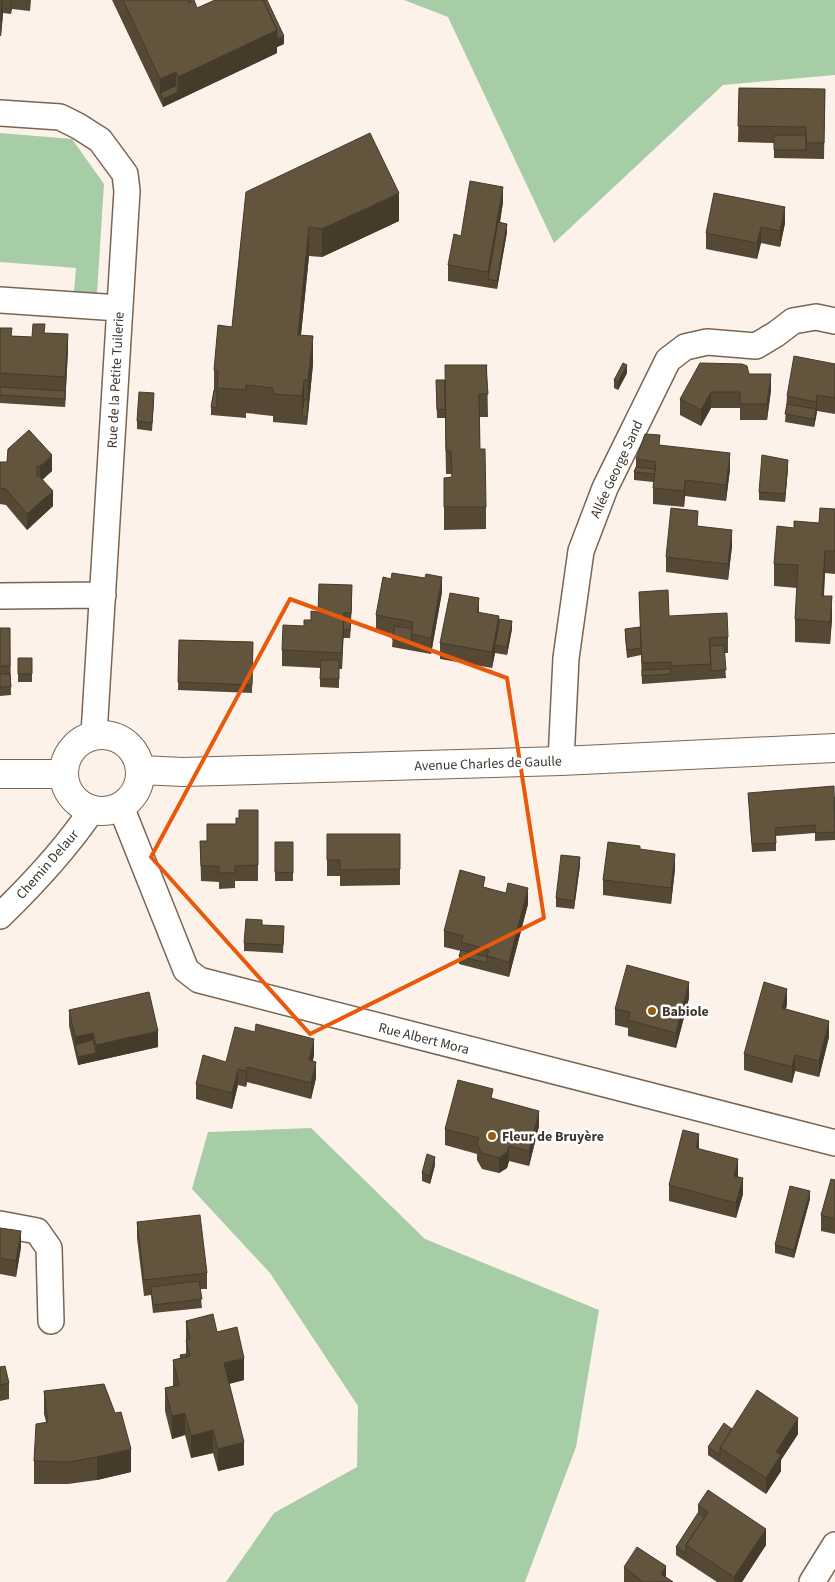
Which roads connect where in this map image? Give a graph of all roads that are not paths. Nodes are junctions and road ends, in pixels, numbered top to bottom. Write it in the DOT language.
graph roads {
  1 [pos="0,113"];
  2 [pos="0,300"];
  3 [pos="119,308"];
  4 [pos="835,321"];
  5 [pos="103,595"];
  6 [pos="0,596"];
  7 [pos="94,734"];
  8 [pos="835,748"];
  9 [pos="561,761"];
  10 [pos="141,770"];
  11 [pos="0,774"];
  12 [pos="63,774"];
  13 [pos="120,807"];
  14 [pos="92,810"];
  15 [pos="0,916"];
  16 [pos="835,1143"];
  17 [pos="0,1224"];
  18 [pos="51,1321"];
  19 [pos="835,1546"];
  20 [pos="812,1582"];
  1 -- 3 [label="street, Rue de la Petite Tuilerie"];
  2 -- 3 [label="street"];
  3 -- 5 [label="street, Rue de la Petite Tuilerie"];
  4 -- 9 [label="street, Allée George Sand"];
  5 -- 6 [label="street"];
  5 -- 7 [label="street, Rue de la Petite Tuilerie"];
  7 -- 10 [label="street"];
  7 -- 12 [label="street"];
  8 -- 9 [label="street, Avenue Charles de Gaulle"];
  9 -- 10 [label="street, Avenue Charles de Gaulle"];
  10 -- 13 [label="street"];
  11 -- 12 [label="street"];
  12 -- 14 [label="street"];
  13 -- 14 [label="street"];
  13 -- 16 [label="street, Rue Albert Mora"];
  14 -- 15 [label="street, Chemin Delaur"];
  17 -- 18 [label="street"];
  19 -- 20 [label="street"];
}
